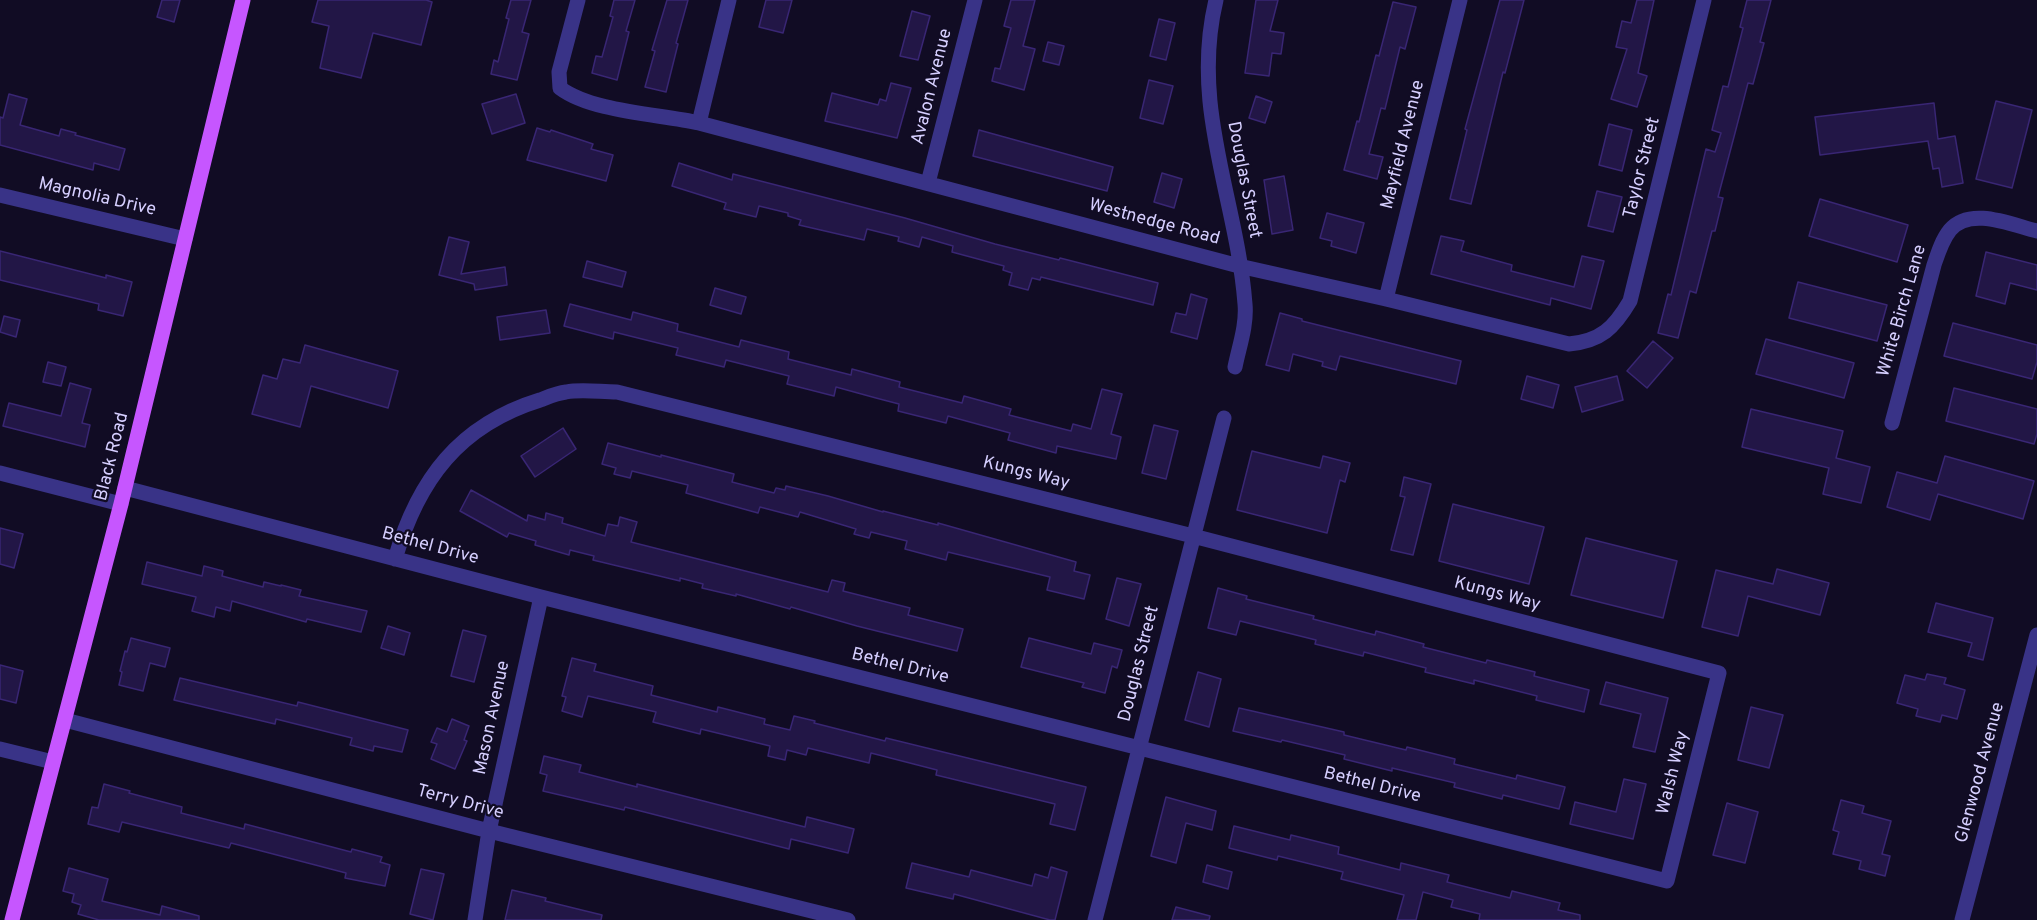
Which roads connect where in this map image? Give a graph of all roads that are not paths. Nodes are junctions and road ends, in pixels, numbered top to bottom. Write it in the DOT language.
graph roads {
  1 [pos="243,0"];
  2 [pos="578,0"];
  3 [pos="729,0"];
  4 [pos="975,0"];
  5 [pos="1216,0"];
  6 [pos="1460,0"];
  7 [pos="1704,0"];
  8 [pos="699,123"];
  9 [pos="928,183"];
  10 [pos="0,195"];
  11 [pos="2037,231"];
  12 [pos="185,239"];
  13 [pos="1239,266"];
  14 [pos="1386,299"];
  15 [pos="1601,336"];
  16 [pos="1235,367"];
  17 [pos="1224,418"];
  18 [pos="1892,423"];
  19 [pos="0,473"];
  20 [pos="125,488"];
  21 [pos="121,504"];
  22 [pos="1193,536"];
  23 [pos="395,558"];
  24 [pos="541,597"];
  25 [pos="2037,635"];
  26 [pos="1719,673"];
  27 [pos="64,720"];
  28 [pos="1139,747"];
  29 [pos="0,749"];
  30 [pos="53,762"];
  31 [pos="489,831"];
  32 [pos="1667,881"];
  33 [pos="12,920"];
  34 [pos="475,920"];
  35 [pos="848,920"];
  36 [pos="1095,920"];
  37 [pos="1962,920"];
  1 -- 12 [label="main road, Black Road"];
  2 -- 8 [label="street, Westnedge Road"];
  3 -- 8 [label="street"];
  4 -- 9 [label="street, Avalon Avenue"];
  5 -- 13 [label="street, Douglas Street"];
  6 -- 14 [label="street, Mayfield Avenue"];
  7 -- 15 [label="street, Taylor Street"];
  8 -- 9 [label="street, Westnedge Road"];
  9 -- 13 [label="street, Westnedge Road"];
  10 -- 12 [label="street, Magnolia Drive"];
  11 -- 18 [label="street, White Birch Lane"];
  12 -- 20 [label="main road, Black Road"];
  13 -- 14 [label="street, Westnedge Road"];
  13 -- 16 [label="street, Douglas Street"];
  14 -- 15 [label="street, Westnedge Road"];
  17 -- 22 [label="street, Douglas Street"];
  19 -- 21 [label="street"];
  20 -- 21 [label="main road, Black Road"];
  20 -- 23 [label="street, Bethel Drive"];
  21 -- 27 [label="main road, Black Road"];
  22 -- 23 [label="street, Kungs Way"];
  22 -- 26 [label="street, Kungs Way"];
  22 -- 28 [label="street, Douglas Street"];
  23 -- 24 [label="street, Bethel Drive"];
  24 -- 28 [label="street, Bethel Drive"];
  24 -- 31 [label="street, Mason Avenue"];
  25 -- 37 [label="street, Glenwood Avenue"];
  26 -- 32 [label="street, Walsh Way"];
  27 -- 30 [label="main road, Black Road"];
  27 -- 31 [label="street, Terry Drive"];
  28 -- 32 [label="street, Bethel Drive"];
  28 -- 36 [label="street, Douglas Street"];
  29 -- 30 [label="street"];
  30 -- 33 [label="main road, Black Road"];
  31 -- 34 [label="street, Mason Avenue"];
  31 -- 35 [label="street, Terry Drive"];
}
